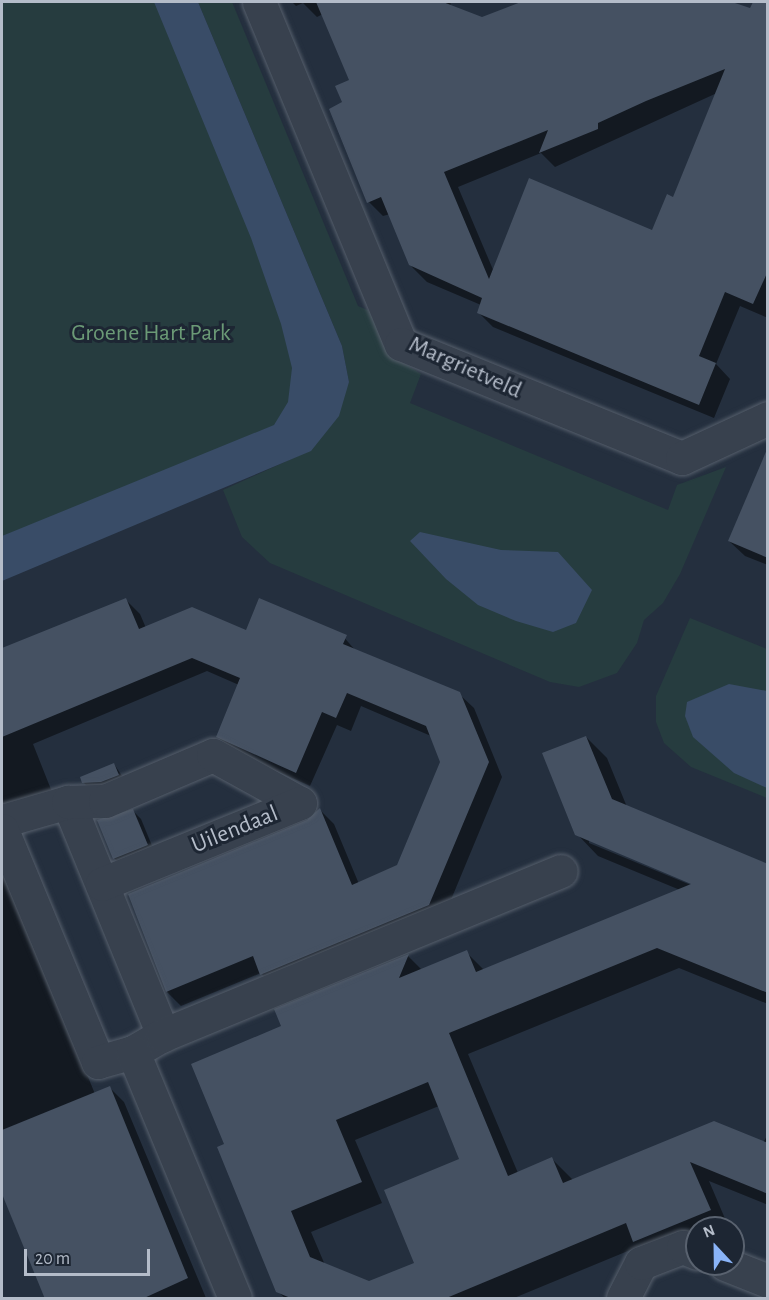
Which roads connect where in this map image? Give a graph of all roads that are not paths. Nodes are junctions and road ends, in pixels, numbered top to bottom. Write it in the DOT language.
graph roads {
  1 [pos="259,2"];
  2 [pos="768,418"];
  3 [pos="69,802"];
  4 [pos="2,821"];
  5 [pos="2,830"];
  6 [pos="561,870"];
  7 [pos="102,884"];
  8 [pos="163,1035"];
  9 [pos="133,1053"];
  10 [pos="685,1248"];
  11 [pos="745,1272"];
  12 [pos="768,1281"];
  13 [pos="235,1299"];
  14 [pos="623,1299"];
  1 -- 2 [label="street, Margrietveld"];
  3 -- 4 [label="street, Uilendaal"];
  3 -- 7 [label="street"];
  3 -- 7 [label="street, Uilendaal"];
  5 -- 9 [label="street"];
  6 -- 8 [label="street"];
  7 -- 8 [label="street"];
  8 -- 9 [label="street"];
  9 -- 13 [label="street"];
  10 -- 14 [label="street"];
  11 -- 12 [label="street"];
}
